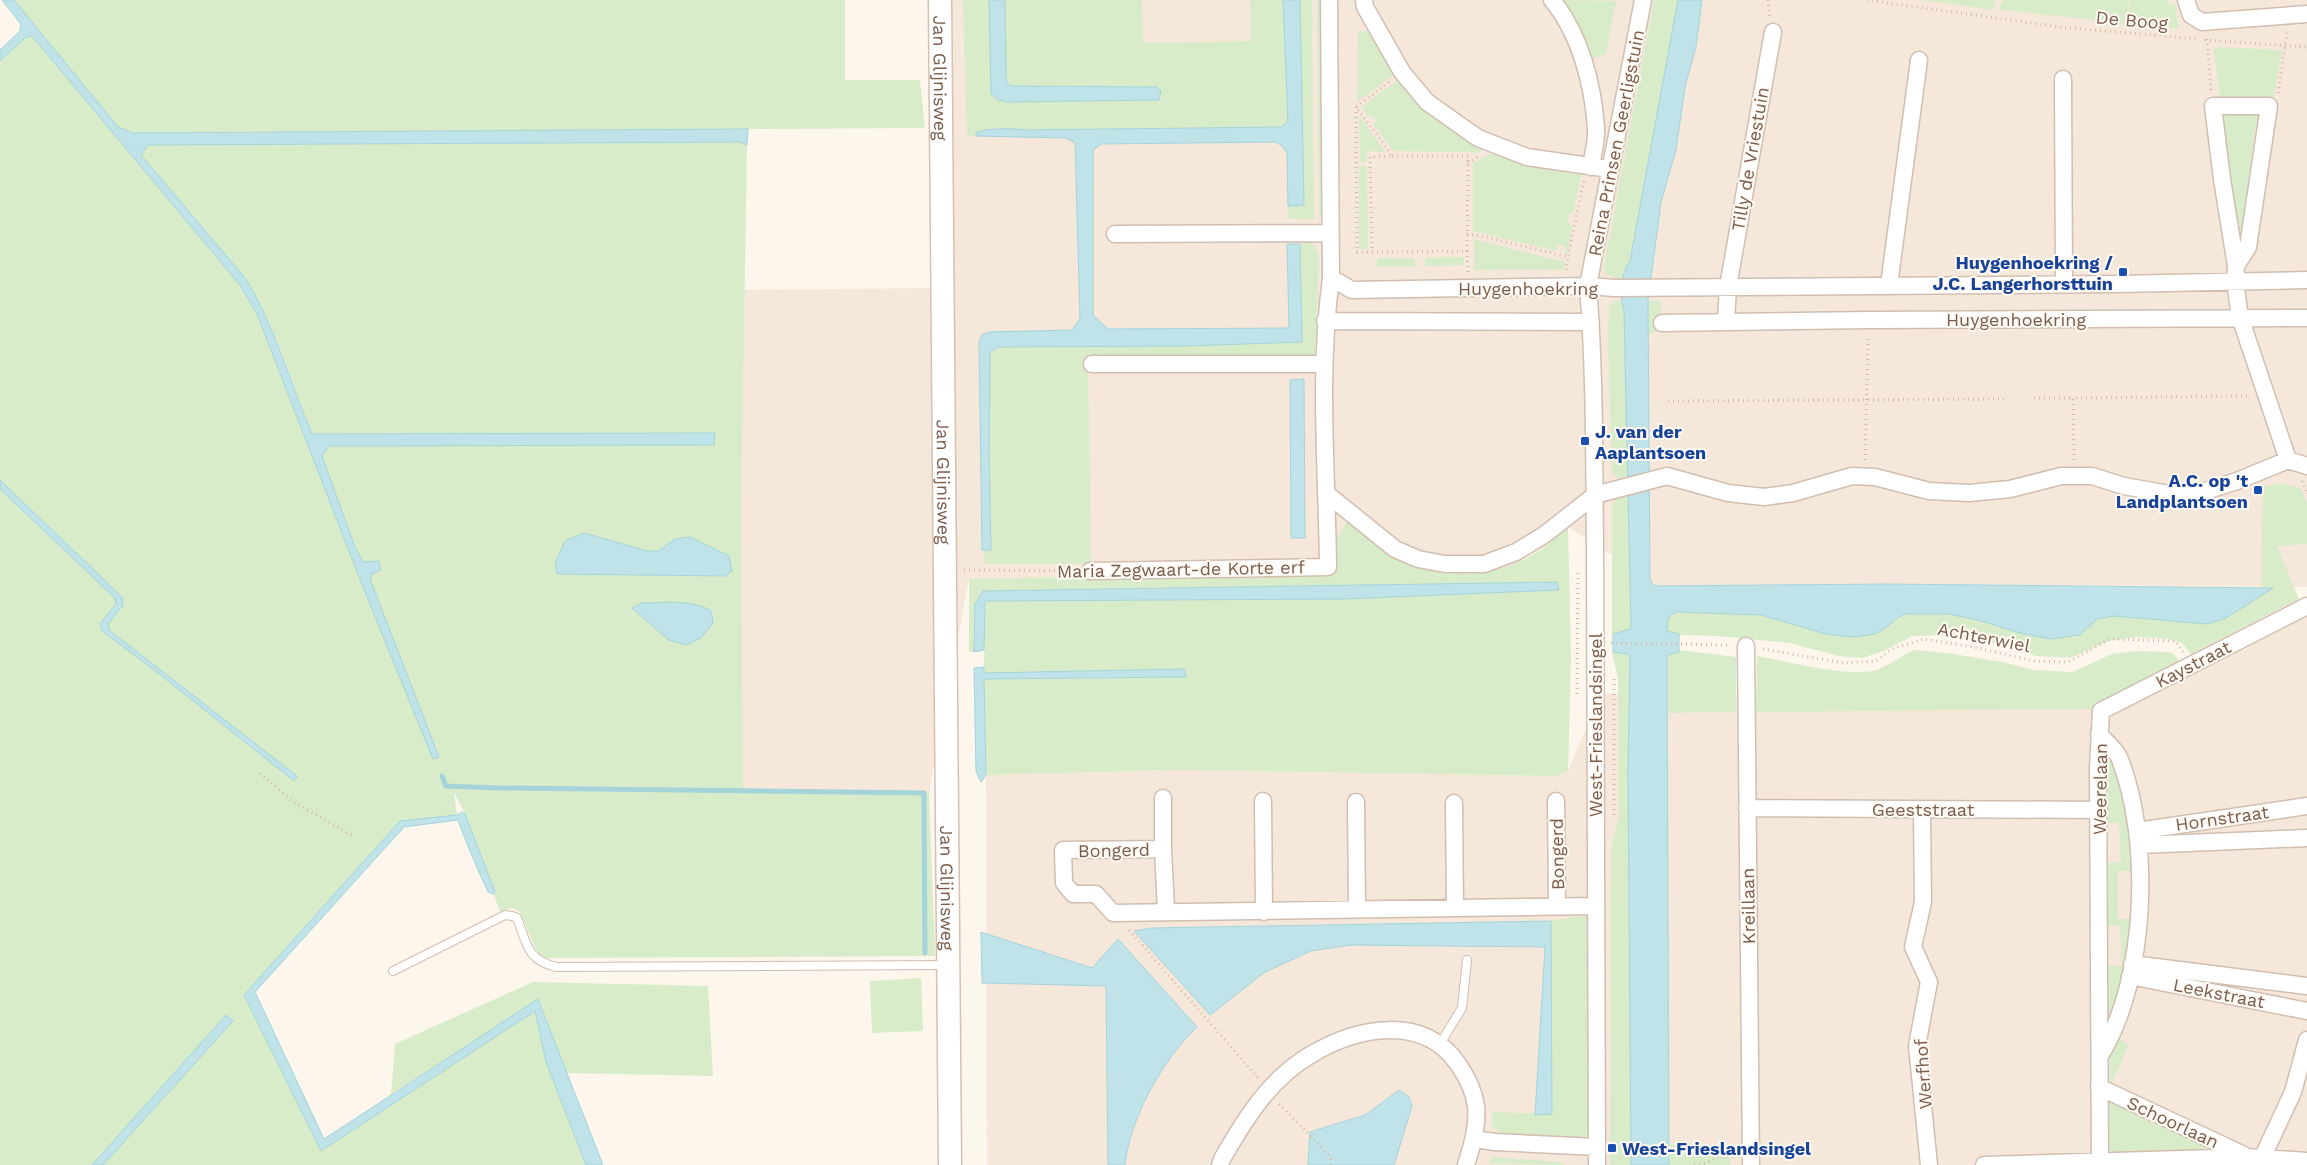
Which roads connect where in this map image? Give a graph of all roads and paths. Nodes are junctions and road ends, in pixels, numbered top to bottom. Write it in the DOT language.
graph roads {
  1 [pos="940,0"];
  2 [pos="1329,0"];
  3 [pos="1364,0"];
  4 [pos="1552,0"];
  5 [pos="1643,0"];
  6 [pos="1867,0"];
  7 [pos="2186,2"];
  8 [pos="2302,14"];
  9 [pos="2200,21"];
  10 [pos="1773,32"];
  11 [pos="2207,40"];
  12 [pos="2307,47"];
  13 [pos="1919,60"];
  14 [pos="1402,72"];
  15 [pos="2063,79"];
  16 [pos="2211,93"];
  17 [pos="1356,107"];
  18 [pos="1392,156"];
  19 [pos="1589,166"];
  20 [pos="1610,169"];
  21 [pos="1330,233"];
  22 [pos="1115,234"];
  23 [pos="1467,234"];
  24 [pos="1372,252"];
  25 [pos="2236,274"];
  26 [pos="1331,278"];
  27 [pos="2307,280"];
  28 [pos="2064,284"];
  29 [pos="1889,285"];
  30 [pos="1588,286"];
  31 [pos="1728,286"];
  32 [pos="2240,318"];
  33 [pos="2307,318"];
  34 [pos="1869,320"];
  35 [pos="1325,321"];
  36 [pos="1726,321"];
  37 [pos="1591,322"];
  38 [pos="1662,323"];
  39 [pos="1092,364"];
  40 [pos="1324,364"];
  41 [pos="2268,396"];
  42 [pos="2034,398"];
  43 [pos="2073,398"];
  44 [pos="2007,399"];
  45 [pos="1868,400"];
  46 [pos="1668,401"];
  47 [pos="2288,460"];
  48 [pos="2307,466"];
  49 [pos="1865,476"];
  50 [pos="2074,476"];
  51 [pos="1327,494"];
  52 [pos="1595,495"];
  53 [pos="961,570"];
  54 [pos="1090,571"];
  55 [pos="2307,606"];
  56 [pos="1609,643"];
  57 [pos="1746,646"];
  58 [pos="2190,665"];
  59 [pos="2099,734"];
  60 [pos="260,773"];
  61 [pos="1162,798"];
  62 [pos="1263,801"];
  63 [pos="1556,801"];
  64 [pos="1356,802"];
  65 [pos="1454,803"];
  66 [pos="2307,806"];
  67 [pos="1746,808"];
  68 [pos="1922,810"];
  69 [pos="2099,810"];
  70 [pos="353,836"];
  71 [pos="2139,838"];
  72 [pos="2307,838"];
  73 [pos="1163,849"];
  74 [pos="1557,906"];
  75 [pos="1595,906"];
  76 [pos="1455,908"];
  77 [pos="1357,909"];
  78 [pos="1166,911"];
  79 [pos="1264,912"];
  80 [pos="1113,913"];
  81 [pos="1467,960"];
  82 [pos="949,965"];
  83 [pos="2131,970"];
  84 [pos="393,971"];
  85 [pos="2307,986"];
  86 [pos="2307,1012"];
  87 [pos="2307,1040"];
  88 [pos="1440,1044"];
  89 [pos="2101,1054"];
  90 [pos="2099,1087"];
  91 [pos="1267,1091"];
  92 [pos="1474,1139"];
  93 [pos="1597,1147"];
  94 [pos="2256,1160"];
  95 [pos="2307,1161"];
  96 [pos="2100,1163"];
  97 [pos="950,1165"];
  98 [pos="1220,1165"];
  99 [pos="1331,1165"];
  100 [pos="1466,1165"];
  101 [pos="1598,1165"];
  102 [pos="1694,1165"];
  103 [pos="1743,1165"];
  104 [pos="1929,1165"];
  105 [pos="1984,1165"];
  1 -- 82 [label="street, Jan Glijnisweg"];
  2 -- 21 [label="street"];
  3 -- 14 [label="street"];
  4 -- 19 [label="street, Reina Prinsen Geerligstuin"];
  5 -- 20 [label="street, Reina Prinsen Geerligstuin"];
  6 -- 11 [label="path, De Boog"];
  7 -- 9 [label="street"];
  8 -- 9 [label="street"];
  9 -- 11 [label="path"];
  10 -- 31 [label="street, Tilly de Vriestuin"];
  11 -- 12 [label="path, De Boog"];
  11 -- 16 [label="path"];
  13 -- 29 [label="street"];
  14 -- 17 [label="path"];
  14 -- 19 [label="street"];
  15 -- 28 [label="street"];
  17 -- 18 [label="path"];
  17 -- 24 [label="path"];
  18 -- 23 [label="path"];
  18 -- 24 [label="path"];
  19 -- 20 [label="street"];
  19 -- 23 [label="path"];
  20 -- 30 [label="street, Reina Prinsen Geerligstuin"];
  21 -- 22 [label="street"];
  21 -- 26 [label="street"];
  23 -- 24 [label="path"];
  25 -- 25 [label="street"];
  25 -- 27 [label="street, Huygenhoekring"];
  25 -- 28 [label="street, Huygenhoekring"];
  25 -- 32 [label="street"];
  26 -- 30 [label="street, Huygenhoekring"];
  26 -- 35 [label="street"];
  28 -- 29 [label="street, Huygenhoekring"];
  29 -- 31 [label="street, Huygenhoekring"];
  30 -- 31 [label="street, Huygenhoekring"];
  30 -- 37 [label="street, West-Frieslandsingel"];
  31 -- 36 [label="street"];
  32 -- 33 [label="street, Huygenhoekring"];
  32 -- 34 [label="street, Huygenhoekring"];
  32 -- 41 [label="street"];
  34 -- 36 [label="street, Huygenhoekring"];
  34 -- 45 [label="path"];
  35 -- 37 [label="street, Huygenhoekring"];
  35 -- 40 [label="street"];
  36 -- 38 [label="street, Huygenhoekring"];
  37 -- 52 [label="street, West-Frieslandsingel"];
  39 -- 40 [label="street"];
  40 -- 51 [label="street"];
  41 -- 43 [label="path"];
  41 -- 47 [label="street"];
  42 -- 43 [label="path"];
  43 -- 50 [label="path"];
  44 -- 45 [label="path"];
  45 -- 46 [label="path"];
  45 -- 49 [label="path"];
  47 -- 48 [label="street"];
  47 -- 50 [label="street"];
  49 -- 50 [label="street"];
  49 -- 52 [label="street"];
  51 -- 52 [label="street"];
  51 -- 54 [label="street, Maria Zegwaart-de Korte erf"];
  52 -- 75 [label="street, West-Frieslandsingel"];
  53 -- 54 [label="path, Maria Zegwaart-de Korte erf"];
  55 -- 58 [label="street, Kaystraat"];
  56 -- 57 [label="path, Achterwiel"];
  57 -- 58 [label="path, Achterwiel"];
  57 -- 67 [label="street, Kreillaan"];
  58 -- 59 [label="street, Kaystraat"];
  59 -- 69 [label="street, Weerelaan"];
  59 -- 71 [label="street, Weerelaan"];
  60 -- 70 [label="path"];
  61 -- 73 [label="street, Bongerd"];
  62 -- 79 [label="street"];
  63 -- 74 [label="street, Bongerd"];
  64 -- 77 [label="street"];
  65 -- 76 [label="street"];
  66 -- 71 [label="street, Hornstraat"];
  67 -- 68 [label="street, Geeststraat"];
  67 -- 103 [label="street, Kreillaan"];
  68 -- 69 [label="street, Geeststraat"];
  68 -- 104 [label="street, Werfhof"];
  69 -- 89 [label="street, Weerelaan"];
  71 -- 72 [label="street, Hornstraat"];
  71 -- 83 [label="street, Weerelaan"];
  73 -- 78 [label="street, Bongerd"];
  73 -- 80 [label="street, Bongerd"];
  74 -- 75 [label="street, Bongerd"];
  74 -- 76 [label="street, Bongerd"];
  75 -- 93 [label="street, West-Frieslandsingel"];
  76 -- 77 [label="street, Bongerd"];
  77 -- 79 [label="street, Bongerd"];
  78 -- 79 [label="street, Bongerd"];
  78 -- 80 [label="street, Bongerd"];
  80 -- 91 [label="path"];
  81 -- 88 [label="lane"];
  82 -- 84 [label="lane, Jan Glijnisweg"];
  82 -- 97 [label="street, Jan Glijnisweg"];
  83 -- 85 [label="street, Leekstraat"];
  83 -- 86 [label="street, Leekstraat"];
  83 -- 89 [label="street, Weerelaan"];
  87 -- 94 [label="street"];
  88 -- 91 [label="street"];
  88 -- 92 [label="street"];
  89 -- 90 [label="street, Weerelaan"];
  90 -- 94 [label="street, Schoorlaan"];
  90 -- 96 [label="street, Weerelaan"];
  91 -- 98 [label="street"];
  91 -- 99 [label="path"];
  92 -- 93 [label="street"];
  92 -- 100 [label="street"];
  93 -- 101 [label="street, West-Frieslandsingel"];
  94 -- 95 [label="street, Schoorlaan"];
  94 -- 96 [label="street, Schoorlaan"];
  96 -- 105 [label="street, Schoorlaan"];
  102 -- 103 [label="path"];
}
